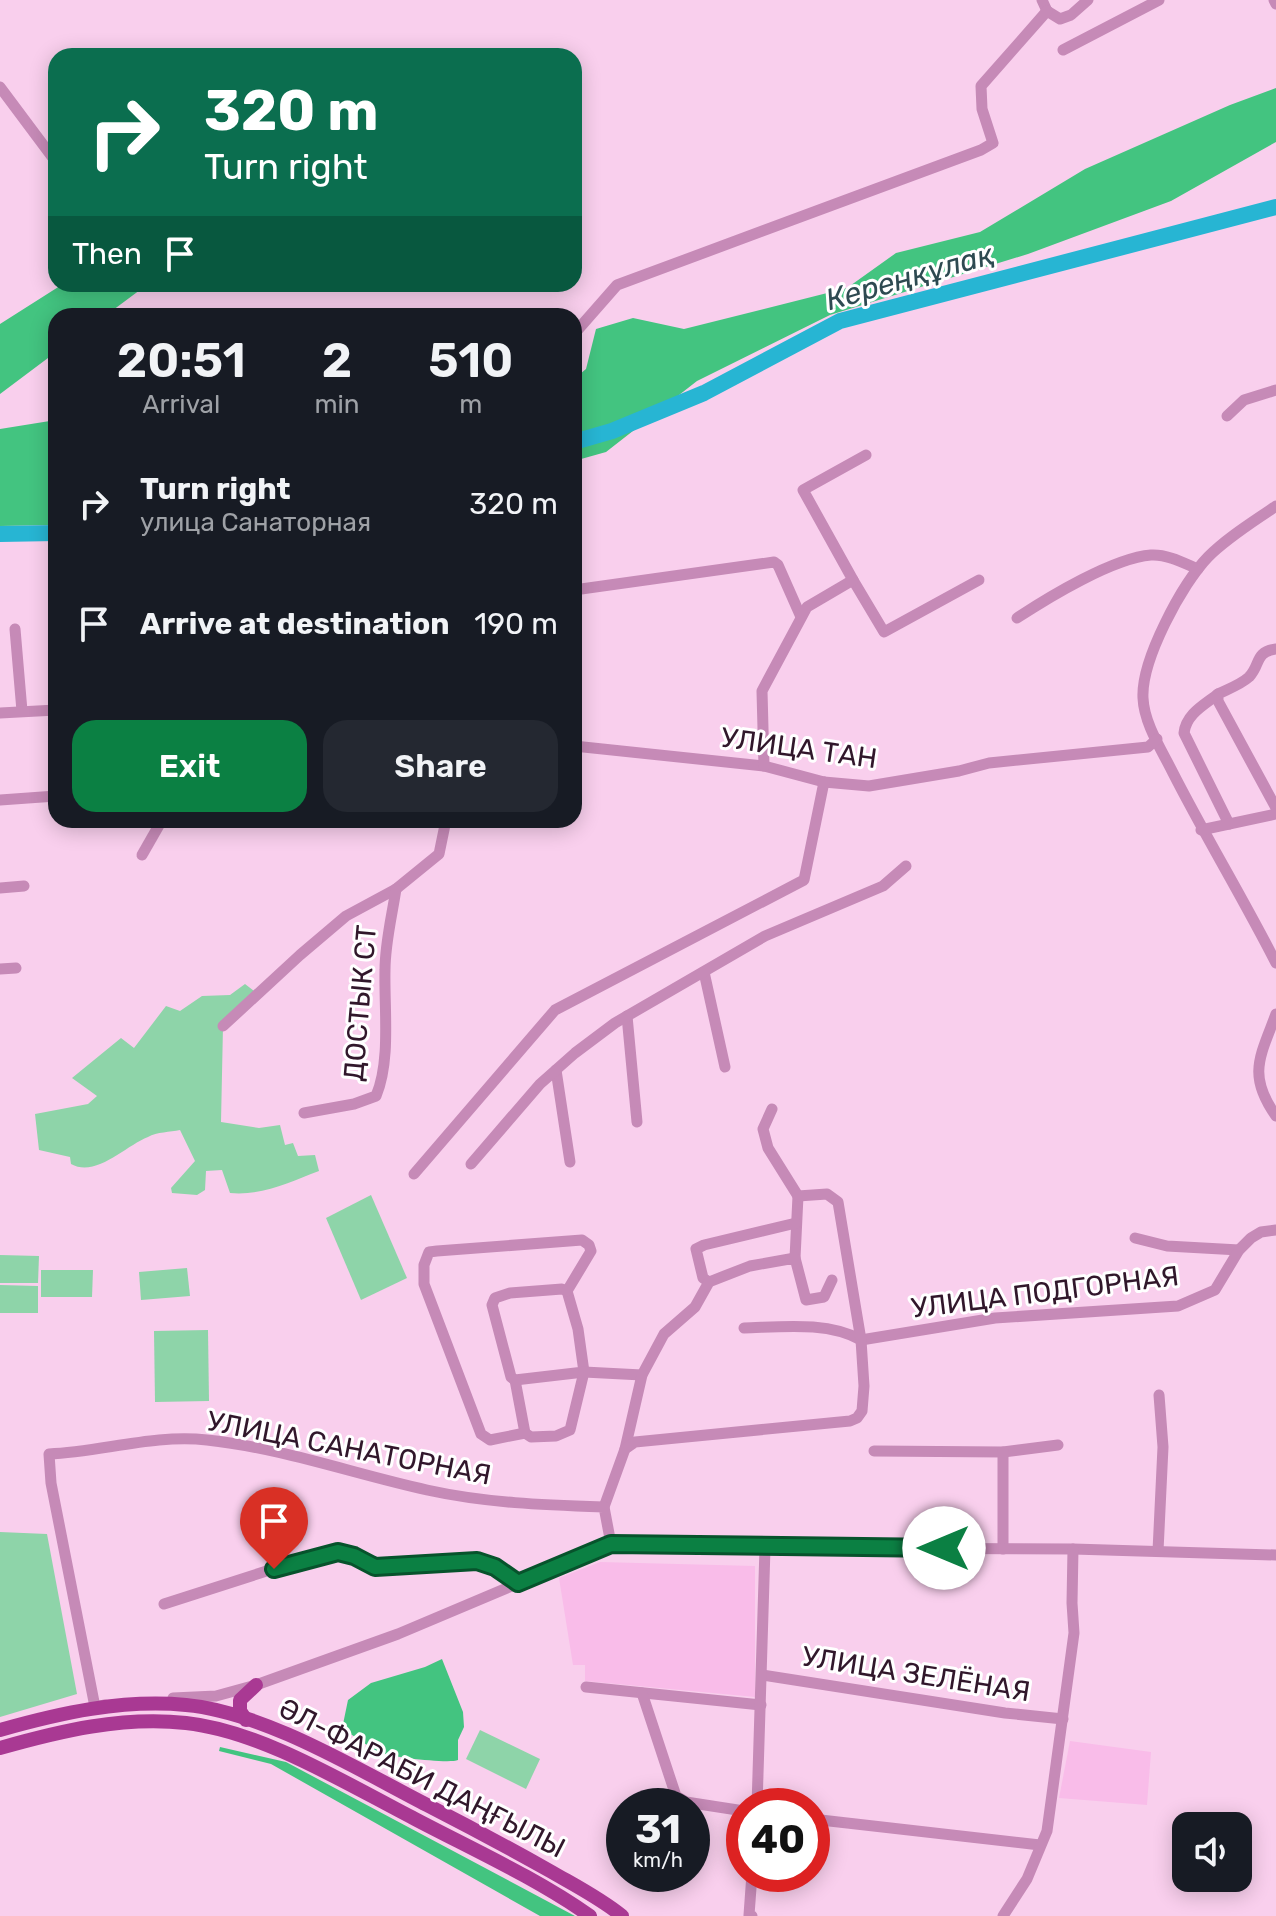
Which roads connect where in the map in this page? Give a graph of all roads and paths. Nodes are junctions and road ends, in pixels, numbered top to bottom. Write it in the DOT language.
graph roads {
  1 [pos="1088,0"];
  2 [pos="1159,0"];
  3 [pos="1044,6"];
  4 [pos="1063,50"];
  5 [pos="0,87"];
  6 [pos="48,151"];
  7 [pos="582,325"];
  8 [pos="1276,390"];
  9 [pos="1227,416"];
  10 [pos="866,455"];
  11 [pos="1276,506"];
  12 [pos="1198,569"];
  13 [pos="853,580"];
  14 [pos="979,580"];
  15 [pos="582,589"];
  16 [pos="801,617"];
  17 [pos="1017,618"];
  18 [pos="15,629"];
  19 [pos="1276,649"];
  20 [pos="1218,694"];
  21 [pos="48,710"];
  22 [pos="22,711"];
  23 [pos="0,713"];
  24 [pos="1157,739"];
  25 [pos="582,747"];
  26 [pos="764,766"];
  27 [pos="824,782"];
  28 [pos="48,797"];
  29 [pos="0,800"];
  30 [pos="1276,808"];
  31 [pos="1276,814"];
  32 [pos="1229,824"];
  33 [pos="157,828"];
  34 [pos="444,828"];
  35 [pos="1201,830"];
  36 [pos="142,855"];
  37 [pos="906,866"];
  38 [pos="24,886"];
  39 [pos="0,888"];
  40 [pos="396,889"];
  41 [pos="1276,963"];
  42 [pos="16,968"];
  43 [pos="0,969"];
  44 [pos="704,972"];
  45 [pos="1276,1014"];
  46 [pos="627,1016"];
  47 [pos="223,1026"];
  48 [pos="725,1067"];
  49 [pos="556,1070"];
  50 [pos="772,1109"];
  51 [pos="304,1113"];
  52 [pos="1276,1116"];
  53 [pos="637,1122"];
  54 [pos="570,1162"];
  55 [pos="471,1164"];
  56 [pos="414,1174"];
  57 [pos="798,1196"];
  58 [pos="796,1223"];
  59 [pos="1276,1230"];
  60 [pos="1135,1238"];
  61 [pos="1239,1250"];
  62 [pos="795,1258"];
  63 [pos="832,1280"];
  64 [pos="709,1282"];
  65 [pos="567,1291"];
  66 [pos="744,1328"];
  67 [pos="861,1340"];
  68 [pos="584,1372"];
  69 [pos="642,1375"];
  70 [pos="515,1380"];
  71 [pos="1159,1395"];
  72 [pos="525,1433"];
  73 [pos="1058,1445"];
  74 [pos="625,1449"];
  75 [pos="874,1451"];
  76 [pos="1003,1452"];
  77 [pos="604,1507"];
  78 [pos="611,1544"];
  79 [pos="765,1548"];
  80 [pos="1003,1549"];
  81 [pos="1073,1549"];
  82 [pos="1158,1551"];
  83 [pos="1276,1555"];
  84 [pos="518,1583"];
  85 [pos="164,1604"];
  86 [pos="762,1675"];
  87 [pos="256,1685"];
  88 [pos="586,1687"];
  89 [pos="642,1693"];
  90 [pos="761,1705"];
  91 [pos="95,1707"];
  92 [pos="1063,1719"];
  93 [pos="246,1720"];
  94 [pos="0,1730"];
  95 [pos="0,1748"];
  96 [pos="758,1788"];
  97 [pos="726,1808"];
  98 [pos="830,1821"];
  99 [pos="1040,1845"];
  100 [pos="751,1892"];
  101 [pos="590,1916"];
  102 [pos="622,1916"];
  103 [pos="752,1916"];
  104 [pos="1003,1916"];
  1 -- 3 [label="street"];
  2 -- 4 [label="street"];
  3 -- 7 [label="street"];
  5 -- 6 [label="street"];
  8 -- 9 [label="street"];
  10 -- 13 [label="street"];
  11 -- 12 [label="street"];
  12 -- 17 [label="street"];
  12 -- 24 [label="street"];
  13 -- 14 [label="street"];
  13 -- 16 [label="street"];
  15 -- 16 [label="street"];
  16 -- 26 [label="street"];
  18 -- 22 [label="street"];
  19 -- 20 [label="street"];
  20 -- 30 [label="street"];
  20 -- 32 [label="street"];
  21 -- 22 [label="street"];
  22 -- 23 [label="street"];
  24 -- 27 [label="street, УЛИЦА ТАН"];
  24 -- 35 [label="street"];
  25 -- 26 [label="street, УЛИЦА ТАН"];
  26 -- 27 [label="street, УЛИЦА ТАН"];
  27 -- 56 [label="street"];
  28 -- 29 [label="street"];
  31 -- 32 [label="street"];
  32 -- 35 [label="street"];
  33 -- 36 [label="street"];
  34 -- 40 [label="street, ДОСТЫК СТ"];
  35 -- 41 [label="street"];
  37 -- 44 [label="street"];
  38 -- 39 [label="street"];
  40 -- 47 [label="street, ДОСТЫК СТ"];
  40 -- 51 [label="street, ДОСТЫК СТ"];
  42 -- 43 [label="street"];
  44 -- 46 [label="street"];
  44 -- 48 [label="street"];
  45 -- 52 [label="street"];
  46 -- 49 [label="street"];
  46 -- 53 [label="street"];
  49 -- 54 [label="street"];
  49 -- 55 [label="street"];
  50 -- 57 [label="street"];
  57 -- 58 [label="street"];
  57 -- 67 [label="street"];
  58 -- 62 [label="street"];
  58 -- 64 [label="street"];
  59 -- 61 [label="street, УЛИЦА ПОДГОРНАЯ"];
  60 -- 61 [label="street"];
  61 -- 67 [label="street, УЛИЦА ПОДГОРНАЯ"];
  62 -- 63 [label="street"];
  62 -- 64 [label="street"];
  64 -- 69 [label="street"];
  65 -- 68 [label="street"];
  65 -- 70 [label="street"];
  65 -- 72 [label="street"];
  66 -- 67 [label="street, УЛИЦА ПОДГОРНАЯ"];
  67 -- 74 [label="street"];
  68 -- 69 [label="street"];
  68 -- 70 [label="street"];
  68 -- 72 [label="street"];
  69 -- 74 [label="street"];
  70 -- 72 [label="street"];
  71 -- 82 [label="street"];
  73 -- 76 [label="street"];
  74 -- 77 [label="street"];
  75 -- 76 [label="street"];
  76 -- 80 [label="street"];
  77 -- 78 [label="street"];
  77 -- 91 [label="street, УЛИЦА САНАТОРНАЯ"];
  78 -- 79 [label="street"];
  78 -- 84 [label="street"];
  79 -- 80 [label="street"];
  79 -- 86 [label="street"];
  80 -- 81 [label="street"];
  81 -- 82 [label="street"];
  81 -- 92 [label="street"];
  82 -- 83 [label="street"];
  84 -- 85 [label="street"];
  84 -- 87 [label="street"];
  86 -- 90 [label="street"];
  86 -- 92 [label="street, УЛИЦА ЗЕЛЁНАЯ"];
  87 -- 91 [label="street"];
  87 -- 93 [label="main road"];
  88 -- 89 [label="street"];
  89 -- 90 [label="street"];
  89 -- 97 [label="street"];
  90 -- 96 [label="street"];
  91 -- 93 [label="main road, ӘЛ-ФАРАБИ ДАҢҒЫЛЫ"];
  91 -- 94 [label="main road, ӘЛ-ФАРАБИ ДАҢҒЫЛЫ"];
  92 -- 99 [label="street"];
  93 -- 102 [label="main road, ӘЛ-ФАРАБИ ДАҢҒЫЛЫ"];
  95 -- 101 [label="main road, ӘЛ-ФАРАБИ ДАҢҒЫЛЫ"];
  98 -- 99 [label="street"];
  99 -- 104 [label="street"];
  100 -- 103 [label="street"];
}
